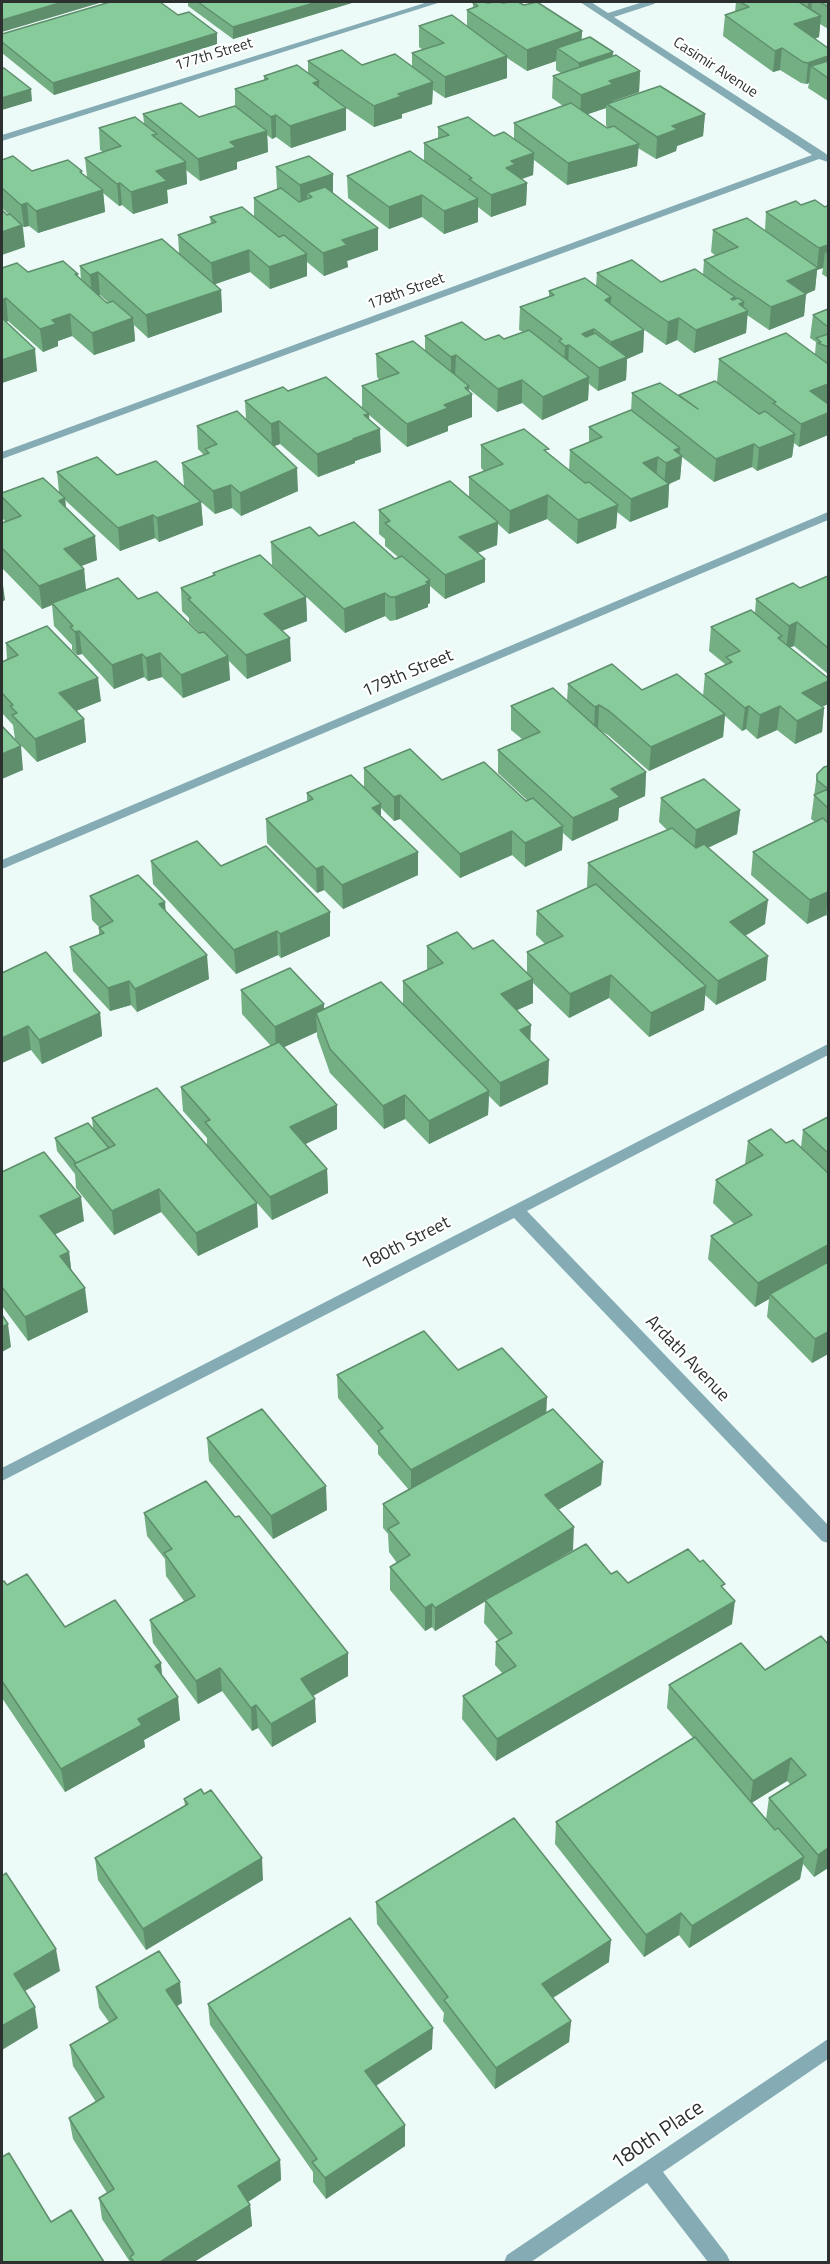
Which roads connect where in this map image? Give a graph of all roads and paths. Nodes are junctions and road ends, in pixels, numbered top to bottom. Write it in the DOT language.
graph roads {
  1 [pos="436,2"];
  2 [pos="585,2"];
  3 [pos="651,2"];
  4 [pos="607,16"];
  5 [pos="2,138"];
  6 [pos="825,158"];
  7 [pos="2,456"];
  8 [pos="828,516"];
  9 [pos="2,865"];
  10 [pos="828,1049"];
  11 [pos="516,1210"];
  12 [pos="2,1474"];
  13 [pos="828,1536"];
  14 [pos="828,2048"];
  15 [pos="650,2171"];
  16 [pos="514,2262"];
  17 [pos="720,2262"];
  1 -- 5 [label="street, 177th Street"];
  2 -- 4 [label="street, Casimir Avenue"];
  3 -- 4 [label="street"];
  4 -- 6 [label="street, Casimir Avenue"];
  6 -- 7 [label="street, 178th Street"];
  8 -- 9 [label="street, 179th Street"];
  10 -- 11 [label="street, 180th Street"];
  11 -- 12 [label="street, 180th Street"];
  11 -- 13 [label="street, Ardath Avenue"];
  14 -- 15 [label="street, 180th Place"];
  15 -- 16 [label="street, 180th Place"];
  15 -- 17 [label="street"];
}
